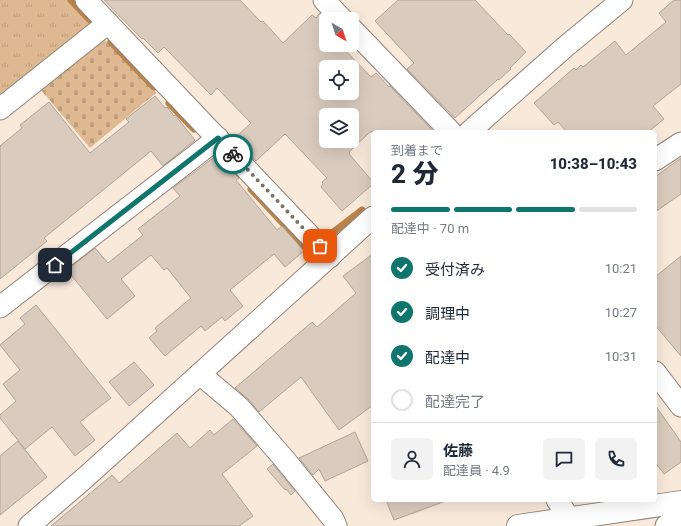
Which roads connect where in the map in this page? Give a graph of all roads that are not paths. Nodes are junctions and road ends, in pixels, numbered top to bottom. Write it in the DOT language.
graph roads {
  1 [pos="86,0"];
  2 [pos="324,0"];
  3 [pos="612,3"];
  4 [pos="335,12"];
  5 [pos="108,23"];
  6 [pos="359,36"];
  7 [pos="0,108"];
  8 [pos="449,130"];
  9 [pos="471,130"];
  10 [pos="218,138"];
  11 [pos="681,142"];
  12 [pos="657,159"];
  13 [pos="371,222"];
  14 [pos="330,257"];
  15 [pos="0,307"];
  16 [pos="200,374"];
  17 [pos="657,375"];
  18 [pos="681,406"];
  19 [pos="558,502"];
  20 [pos="681,502"];
  21 [pos="681,513"];
  22 [pos="569,518"];
  23 [pos="29,526"];
  24 [pos="336,526"];
  25 [pos="518,526"];
  26 [pos="666,526"];
  1 -- 5 [label="street"];
  2 -- 4 [label="street"];
  3 -- 9 [label="street"];
  5 -- 7 [label="street"];
  5 -- 10 [label="street"];
  6 -- 8 [label="street"];
  10 -- 14 [label="street"];
  10 -- 15 [label="street"];
  11 -- 12 [label="street"];
  13 -- 14 [label="street"];
  14 -- 16 [label="street"];
  16 -- 23 [label="street"];
  16 -- 24 [label="street"];
  17 -- 18 [label="street"];
  19 -- 22 [label="street"];
  20 -- 22 [label="main road"];
  21 -- 26 [label="street"];
  22 -- 25 [label="main road"];
}
